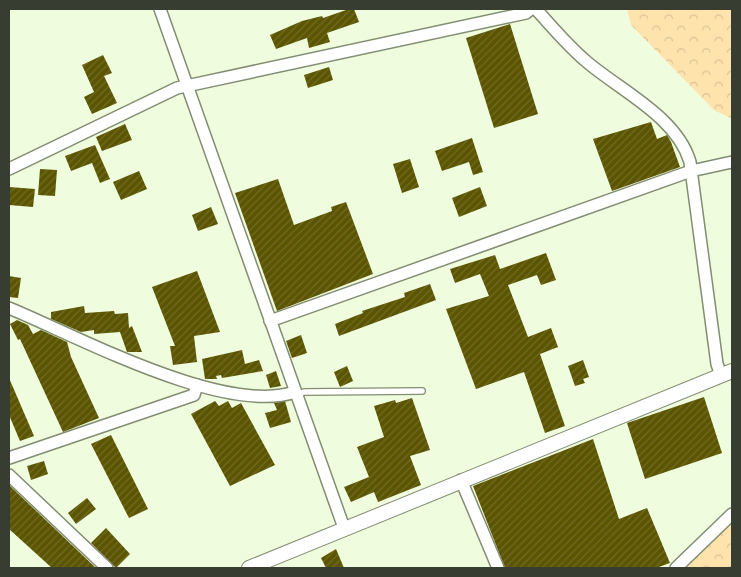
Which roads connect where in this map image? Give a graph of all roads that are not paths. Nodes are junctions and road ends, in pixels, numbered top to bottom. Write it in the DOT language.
graph roads {
  1 [pos="531,9"];
  2 [pos="536,9"];
  3 [pos="163,10"];
  4 [pos="187,85"];
  5 [pos="732,162"];
  6 [pos="9,169"];
  7 [pos="691,171"];
  8 [pos="9,308"];
  9 [pos="270,321"];
  10 [pos="727,373"];
  11 [pos="197,386"];
  12 [pos="422,391"];
  13 [pos="296,393"];
  14 [pos="9,458"];
  15 [pos="9,475"];
  16 [pos="461,480"];
  17 [pos="732,514"];
  18 [pos="344,528"];
  19 [pos="107,568"];
  20 [pos="248,568"];
  21 [pos="498,568"];
  22 [pos="676,568"];
  1 -- 4 [label="street"];
  2 -- 7 [label="street"];
  3 -- 4 [label="street"];
  4 -- 6 [label="street"];
  4 -- 9 [label="street"];
  5 -- 7 [label="street"];
  7 -- 9 [label="street"];
  7 -- 10 [label="street"];
  8 -- 11 [label="street"];
  9 -- 13 [label="street"];
  10 -- 16 [label="street"];
  11 -- 13 [label="street"];
  11 -- 14 [label="street"];
  12 -- 13 [label="lane"];
  13 -- 18 [label="street"];
  15 -- 19 [label="street"];
  16 -- 18 [label="street"];
  16 -- 21 [label="street"];
  17 -- 22 [label="street"];
  18 -- 20 [label="street"];
}
